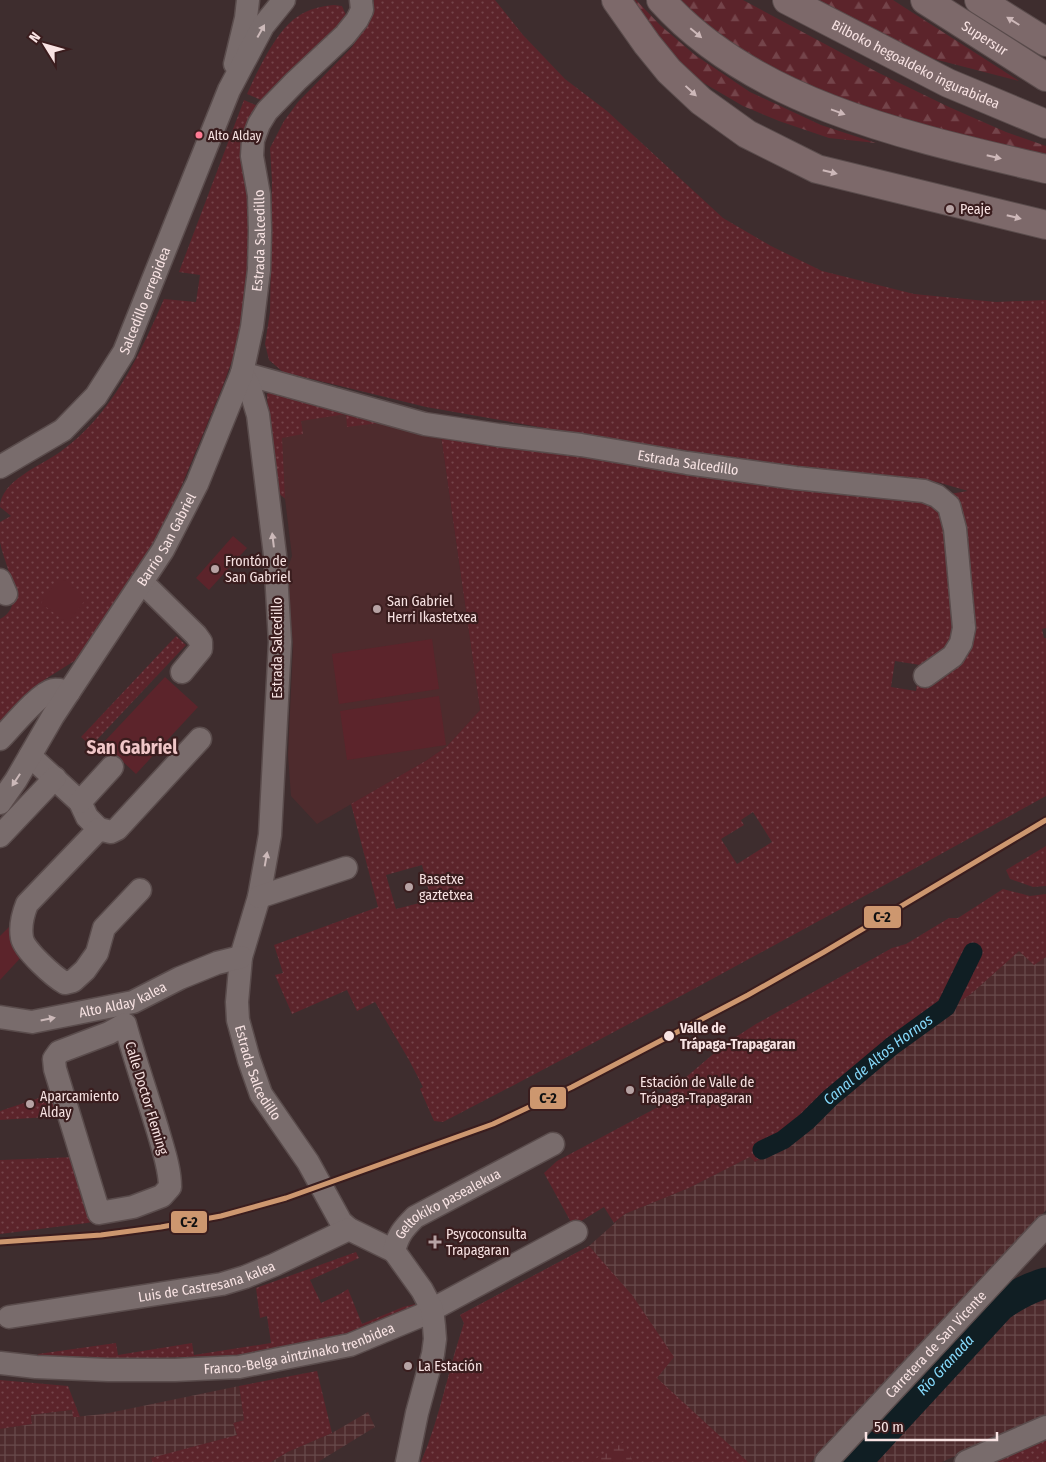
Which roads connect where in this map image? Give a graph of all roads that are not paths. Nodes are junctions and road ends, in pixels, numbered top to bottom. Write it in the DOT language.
graph roads {
  1 [pos="248,0"];
  2 [pos="284,0"];
  3 [pos="361,0"];
  4 [pos="616,0"];
  5 [pos="660,0"];
  6 [pos="786,0"];
  7 [pos="925,0"];
  8 [pos="979,0"];
  9 [pos="1046,42"];
  10 [pos="1041,74"];
  11 [pos="229,90"];
  12 [pos="1046,124"];
  13 [pos="1046,169"];
  14 [pos="1046,225"];
  15 [pos="242,373"];
  16 [pos="0,466"];
  17 [pos="142,582"];
  18 [pos="182,672"];
  19 [pos="924,676"];
  20 [pos="69,692"];
  21 [pos="0,739"];
  22 [pos="200,739"];
  23 [pos="30,756"];
  24 [pos="112,767"];
  25 [pos="55,778"];
  26 [pos="80,802"];
  27 [pos="0,803"];
  28 [pos="99,829"];
  29 [pos="0,836"];
  30 [pos="346,868"];
  31 [pos="140,890"];
  32 [pos="259,897"];
  33 [pos="241,957"];
  34 [pos="133,1002"];
  35 [pos="0,1017"];
  36 [pos="125,1024"];
  37 [pos="553,1144"];
  38 [pos="1046,1226"];
  39 [pos="349,1229"];
  40 [pos="576,1232"];
  41 [pos="394,1251"];
  42 [pos="432,1309"];
  43 [pos="9,1317"];
  44 [pos="0,1363"];
  45 [pos="1046,1427"];
  46 [pos="407,1462"];
  47 [pos="826,1462"];
  48 [pos="966,1462"];
  1 -- 11 [label="street"];
  11 -- 2 [label="street, one-way"];
  3 -- 15 [label="street, Estrada Salcedillo"];
  4 -- 14 [label="highway, one-way"];
  5 -- 13 [label="highway, one-way"];
  6 -- 12 [label="highway, Bilboko hegoaldeko ingurabidea"];
  7 -- 10 [label="highway, Supersur"];
  9 -- 8 [label="highway, Supersur, one-way"];
  11 -- 16 [label="street, Salcedillo errepidea"];
  15 -- 17 [label="street, Barrio San Gabriel"];
  15 -- 19 [label="street, Estrada Salcedillo"];
  32 -- 15 [label="street, Estrada Salcedillo, one-way"];
  17 -- 18 [label="street"];
  17 -- 20 [label="street, Barrio San Gabriel"];
  20 -- 21 [label="street"];
  20 -- 23 [label="street, Barrio San Gabriel"];
  22 -- 28 [label="street"];
  23 -- 25 [label="street"];
  23 -- 27 [label="street, Barrio San Gabriel, one-way"];
  24 -- 26 [label="street"];
  25 -- 26 [label="street"];
  25 -- 29 [label="street"];
  26 -- 28 [label="street"];
  28 -- 31 [label="street"];
  30 -- 32 [label="street"];
  32 -- 33 [label="street, Estrada Salcedillo"];
  33 -- 34 [label="street, Alto Alday kalea"];
  33 -- 39 [label="street, Estrada Salcedillo"];
  35 -- 34 [label="street, Alto Alday kalea, one-way"];
  34 -- 36 [label="street"];
  36 -- 36 [label="street, Calle Doctor Fleming"];
  37 -- 41 [label="street, Geltokiko pasealekua"];
  38 -- 47 [label="street, Carretera de San Vicente"];
  39 -- 41 [label="street"];
  39 -- 43 [label="street, Luis de Castresana kalea"];
  40 -- 42 [label="street, Franco-Belga aintzinako trenbidea"];
  41 -- 42 [label="street, Geltokiko pasealekua"];
  42 -- 44 [label="street, Franco-Belga aintzinako trenbidea"];
  42 -- 46 [label="street, Geltokiko pasealekua"];
  45 -- 48 [label="street"];
}
